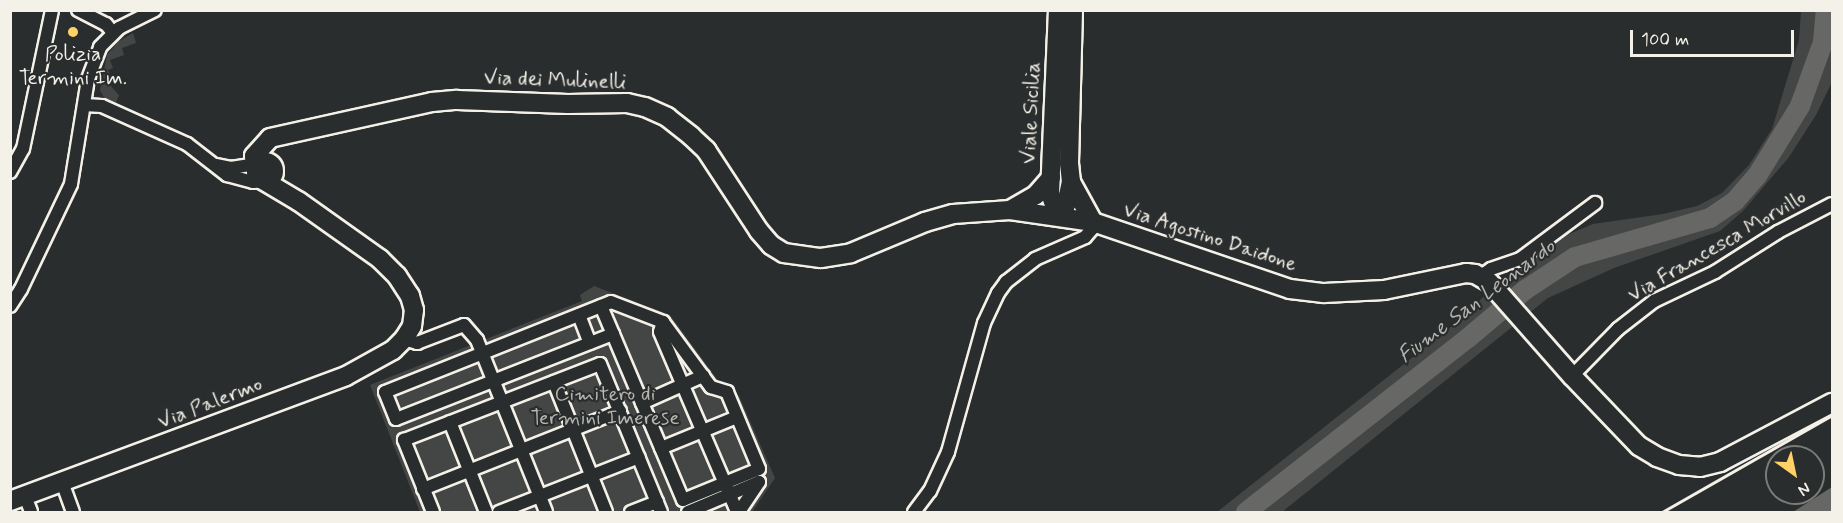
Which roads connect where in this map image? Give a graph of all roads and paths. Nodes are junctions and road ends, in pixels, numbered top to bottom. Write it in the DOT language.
graph roads {
  1 [pos="52,10"];
  2 [pos="78,10"];
  3 [pos="155,10"];
  4 [pos="1058,10"];
  5 [pos="1073,10"];
  6 [pos="136,15"];
  7 [pos="113,33"];
  8 [pos="84,105"];
  9 [pos="213,164"];
  10 [pos="10,172"];
  11 [pos="264,172"];
  12 [pos="1051,178"];
  13 [pos="1071,182"];
  14 [pos="1595,203"];
  15 [pos="1833,204"];
  16 [pos="1010,210"];
  17 [pos="1058,216"];
  18 [pos="1093,222"];
  19 [pos="1485,279"];
  20 [pos="10,306"];
  21 [pos="602,306"];
  22 [pos="579,315"];
  23 [pos="663,322"];
  24 [pos="408,332"];
  25 [pos="613,334"];
  26 [pos="590,343"];
  27 [pos="483,353"];
  28 [pos="703,376"];
  29 [pos="1572,376"];
  30 [pos="494,381"];
  31 [pos="554,382"];
  32 [pos="683,385"];
  33 [pos="502,402"];
  34 [pos="642,403"];
  35 [pos="1833,403"];
  36 [pos="620,411"];
  37 [pos="737,417"];
  38 [pos="450,423"];
  39 [pos="573,430"];
  40 [pos="703,431"];
  41 [pos="661,448"];
  42 [pos="521,450"];
  43 [pos="639,457"];
  44 [pos="470,470"];
  45 [pos="591,476"];
  46 [pos="62,482"];
  47 [pos="727,488"];
  48 [pos="423,489"];
  49 [pos="539,497"];
  50 [pos="22,503"];
  51 [pos="659,507"];
  52 [pos="73,513"];
  53 [pos="433,513"];
  54 [pos="486,513"];
  55 [pos="499,513"];
  56 [pos="546,513"];
  57 [pos="606,513"];
  58 [pos="631,513"];
  59 [pos="688,513"];
  60 [pos="738,513"];
  61 [pos="914,513"];
  1 -- 10 [label="street"];
  2 -- 7 [label="street"];
  3 -- 6 [label="street"];
  4 -- 12 [label="street, Viale Sicilia"];
  5 -- 13 [label="street, Viale Sicilia"];
  6 -- 7 [label="street"];
  7 -- 8 [label="street"];
  8 -- 9 [label="street"];
  8 -- 20 [label="street"];
  9 -- 11 [label="street"];
  9 -- 11 [label="street"];
  11 -- 16 [label="street, Via dei Mulinelli"];
  11 -- 24 [label="street"];
  12 -- 16 [label="street"];
  12 -- 17 [label="street, Viale Sicilia"];
  13 -- 17 [label="street"];
  13 -- 18 [label="street"];
  14 -- 19 [label="street"];
  15 -- 29 [label="street, Via Francesca Morvillo"];
  16 -- 17 [label="street, Via dei Mulinelli"];
  17 -- 18 [label="street, Via Agostino Daidone"];
  18 -- 19 [label="street, Via Agostino Daidone"];
  18 -- 61 [label="street"];
  19 -- 29 [label="street"];
  21 -- 22 [label="street"];
  21 -- 23 [label="street"];
  21 -- 25 [label="street"];
  22 -- 26 [label="street"];
  22 -- 27 [label="street"];
  23 -- 28 [label="street"];
  23 -- 32 [label="street"];
  24 -- 27 [label="street"];
  24 -- 46 [label="street, Via Palermo"];
  25 -- 26 [label="street"];
  25 -- 34 [label="street"];
  26 -- 30 [label="street"];
  27 -- 30 [label="street"];
  27 -- 30 [label="street"];
  28 -- 32 [label="street"];
  28 -- 37 [label="street"];
  29 -- 35 [label="street"];
  30 -- 33 [label="street"];
  31 -- 33 [label="street"];
  31 -- 36 [label="street"];
  31 -- 39 [label="street"];
  32 -- 34 [label="street"];
  32 -- 40 [label="street"];
  33 -- 38 [label="street"];
  33 -- 42 [label="street"];
  34 -- 41 [label="street"];
  36 -- 39 [label="street"];
  36 -- 43 [label="street"];
  37 -- 40 [label="street"];
  37 -- 47 [label="street"];
  38 -- 44 [label="street"];
  38 -- 48 [label="street"];
  39 -- 42 [label="street"];
  39 -- 45 [label="street"];
  40 -- 41 [label="street"];
  40 -- 47 [label="street"];
  41 -- 47 [label="street"];
  42 -- 44 [label="street"];
  42 -- 49 [label="street"];
  43 -- 45 [label="street"];
  43 -- 51 [label="street"];
  44 -- 48 [label="street"];
  44 -- 54 [label="street"];
  45 -- 49 [label="street"];
  45 -- 57 [label="street"];
  46 -- 50 [label="street, Via Palermo"];
  46 -- 52 [label="street"];
  47 -- 59 [label="street"];
  47 -- 60 [label="street"];
  47 -- 60 [label="street"];
  48 -- 53 [label="street"];
  49 -- 55 [label="street"];
  49 -- 56 [label="street"];
  51 -- 58 [label="street"];
}
